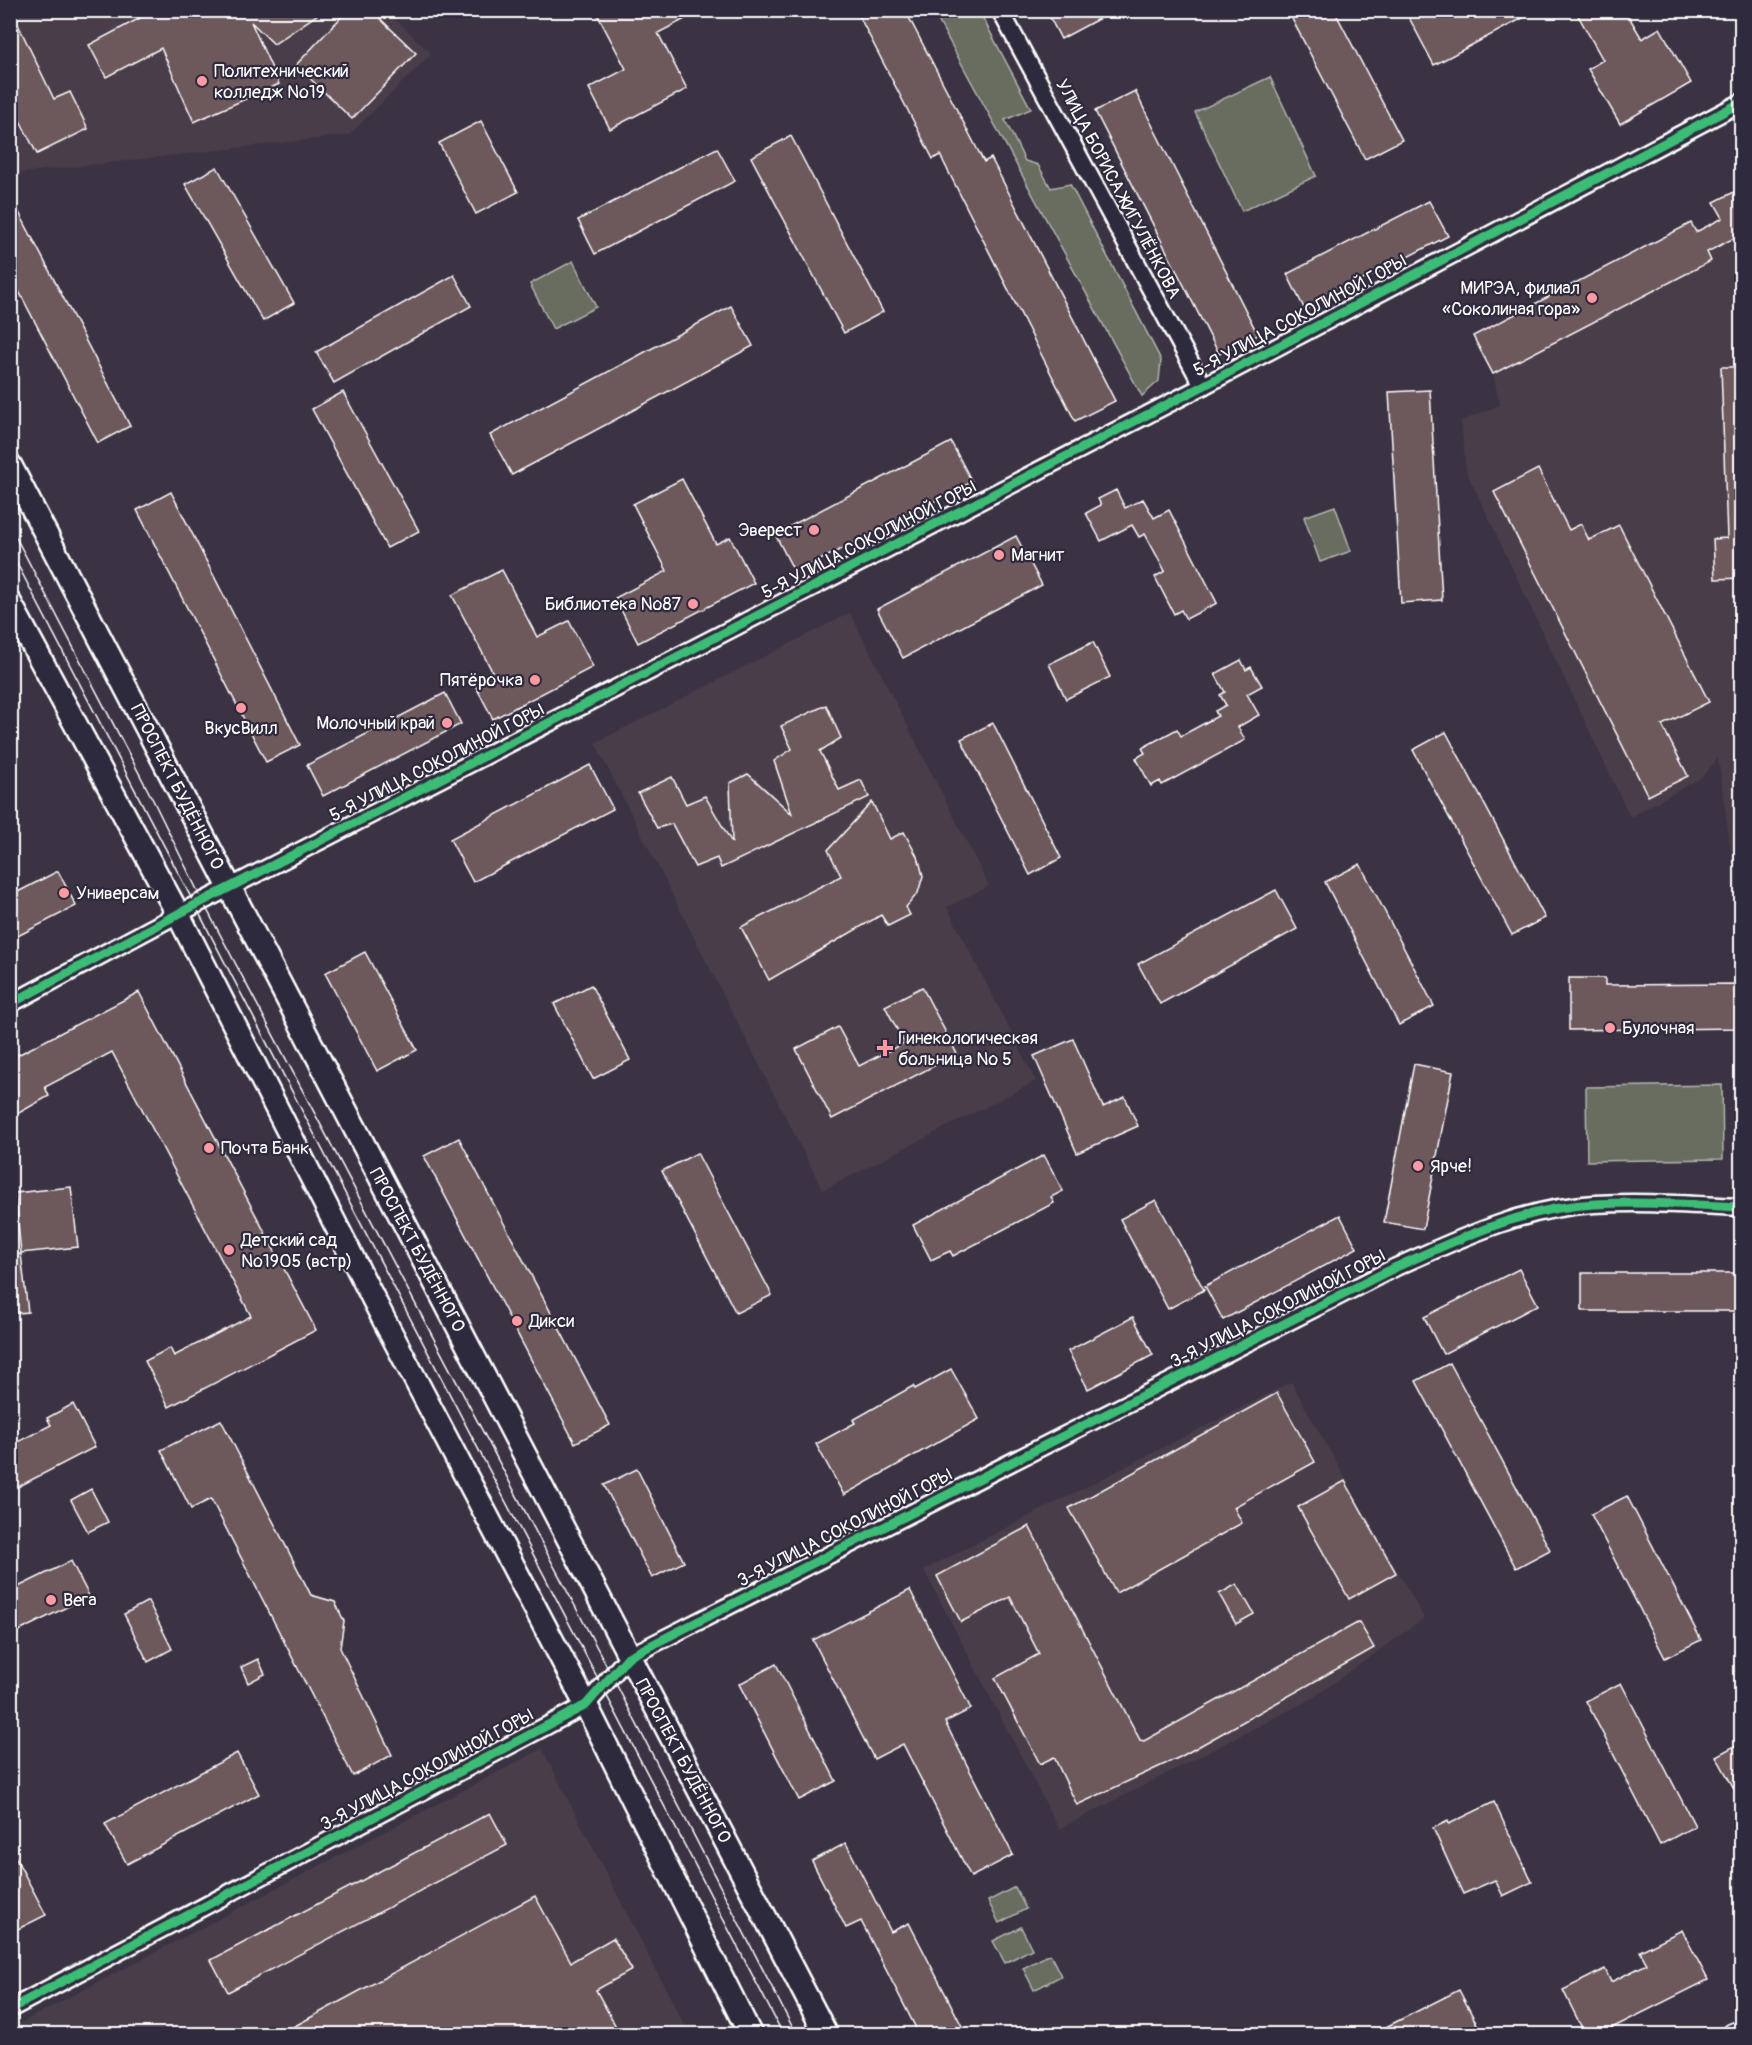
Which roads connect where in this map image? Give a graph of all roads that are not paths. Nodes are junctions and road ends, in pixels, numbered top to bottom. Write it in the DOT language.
graph roads {
  1 [pos="1000,10"];
  2 [pos="1742,102"];
  3 [pos="1203,386"];
  4 [pos="10,465"];
  5 [pos="10,603"];
  6 [pos="229,888"];
  7 [pos="178,914"];
  8 [pos="10,1004"];
  9 [pos="1742,1207"];
  10 [pos="628,1657"];
  11 [pos="586,1705"];
  12 [pos="690,1918"];
  13 [pos="10,2009"];
  14 [pos="1742,2030"];
  15 [pos="736,2034"];
  16 [pos="750,2034"];
  17 [pos="826,2034"];
  18 [pos="1732,2034"];
  1 -- 3 [label="street, УЛИЦА БОРИСА ЖИГУЛЁНКОВА"];
  2 -- 3 [label="street, 5-Я УЛИЦА СОКОЛИНОЙ ГОРЫ"];
  3 -- 6 [label="street, 5-Я УЛИЦА СОКОЛИНОЙ ГОРЫ"];
  4 -- 6 [label="main road, ПРОСПЕКТ БУДЁННОГО"];
  5 -- 7 [label="main road"];
  6 -- 7 [label="street, 5-Я УЛИЦА СОКОЛИНОЙ ГОРЫ"];
  6 -- 10 [label="main road, ПРОСПЕКТ БУДЁННОГО"];
  7 -- 8 [label="street, 5-Я УЛИЦА СОКОЛИНОЙ ГОРЫ"];
  7 -- 11 [label="main road"];
  9 -- 10 [label="street, 3-Я УЛИЦА СОКОЛИНОЙ ГОРЫ"];
  10 -- 11 [label="street, 3-Я УЛИЦА СОКОЛИНОЙ ГОРЫ"];
  10 -- 17 [label="main road, ПРОСПЕКТ БУДЁННОГО"];
  11 -- 12 [label="main road"];
  11 -- 13 [label="street, 3-Я УЛИЦА СОКОЛИНОЙ ГОРЫ"];
  12 -- 15 [label="main road"];
  12 -- 16 [label="main road"];
  14 -- 18 [label="street"];
}
